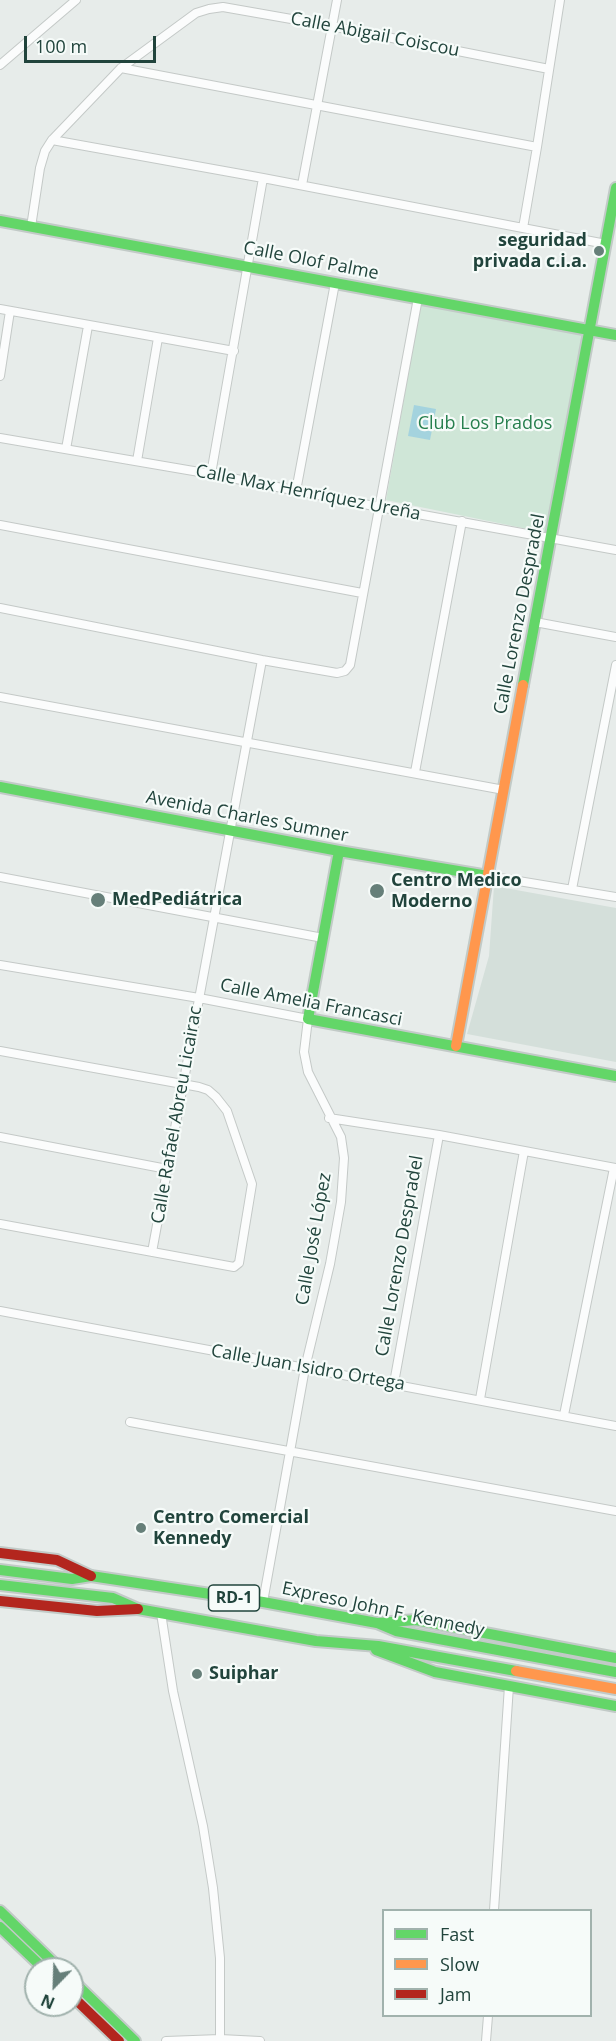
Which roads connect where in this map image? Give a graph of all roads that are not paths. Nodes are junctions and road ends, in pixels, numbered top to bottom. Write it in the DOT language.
graph roads {
  1 [pos="76,0"];
  2 [pos="337,0"];
  3 [pos="560,0"];
  4 [pos="331,26"];
  5 [pos="0,65"];
  6 [pos="121,68"];
  7 [pos="549,69"];
  8 [pos="317,105"];
  9 [pos="52,140"];
  10 [pos="537,147"];
  11 [pos="263,178"];
  12 [pos="302,185"];
  13 [pos="616,188"];
  14 [pos="0,221"];
  15 [pos="31,227"];
  16 [pos="523,228"];
  17 [pos="606,244"];
  18 [pos="247,266"];
  19 [pos="335,283"];
  20 [pos="418,298"];
  21 [pos="0,309"];
  22 [pos="10,311"];
  23 [pos="88,326"];
  24 [pos="590,330"];
  25 [pos="616,335"];
  26 [pos="158,338"];
  27 [pos="234,351"];
  28 [pos="0,376"];
  29 [pos="0,438"];
  30 [pos="66,449"];
  31 [pos="137,461"];
  32 [pos="211,474"];
  33 [pos="296,491"];
  34 [pos="379,507"];
  35 [pos="462,521"];
  36 [pos="0,525"];
  37 [pos="551,538"];
  38 [pos="616,550"];
  39 [pos="362,593"];
  40 [pos="0,608"];
  41 [pos="535,622"];
  42 [pos="616,638"];
  43 [pos="262,660"];
  44 [pos="616,665"];
  45 [pos="0,697"];
  46 [pos="246,741"];
  47 [pos="415,772"];
  48 [pos="0,787"];
  49 [pos="504,790"];
  50 [pos="230,830"];
  51 [pos="339,851"];
  52 [pos="488,876"];
  53 [pos="0,877"];
  54 [pos="572,889"];
  55 [pos="616,897"];
  56 [pos="214,919"];
  57 [pos="323,938"];
  58 [pos="0,964"];
  59 [pos="199,998"];
  60 [pos="308,1019"];
  61 [pos="456,1046"];
  62 [pos="0,1051"];
  63 [pos="616,1076"];
  64 [pos="183,1085"];
  65 [pos="329,1118"];
  66 [pos="439,1135"];
  67 [pos="0,1137"];
  68 [pos="524,1151"];
  69 [pos="615,1168"];
  70 [pos="167,1169"];
  71 [pos="0,1224"];
  72 [pos="152,1252"];
  73 [pos="0,1311"];
  74 [pos="305,1368"];
  75 [pos="394,1383"];
  76 [pos="480,1399"];
  77 [pos="564,1415"];
  78 [pos="130,1422"];
  79 [pos="616,1426"];
  80 [pos="291,1451"];
  81 [pos="616,1511"];
  82 [pos="0,1553"];
  83 [pos="0,1570"];
  84 [pos="91,1576"];
  85 [pos="0,1585"];
  86 [pos="0,1601"];
  87 [pos="262,1602"];
  88 [pos="138,1609"];
  89 [pos="161,1613"];
  90 [pos="377,1623"];
  91 [pos="364,1644"];
  92 [pos="616,1658"];
  93 [pos="616,1672"];
  94 [pos="509,1686"];
  95 [pos="616,1689"];
  96 [pos="616,1706"];
  97 [pos="494,1909"];
  98 [pos="0,1911"];
  99 [pos="0,1927"];
  100 [pos="31,1957"];
  101 [pos="48,1957"];
  102 [pos="84,1992"];
  103 [pos="84,2007"];
  104 [pos="488,2017"];
  105 [pos="220,2039"];
  106 [pos="119,2041"];
  107 [pos="135,2041"];
  108 [pos="166,2041"];
  109 [pos="260,2041"];
  110 [pos="486,2041"];
  1 -- 5 [label="street"];
  2 -- 4 [label="street"];
  3 -- 7 [label="street"];
  4 -- 6 [label="street, Calle Abigail Coiscou"];
  4 -- 7 [label="street, Calle Abigail Coiscou"];
  4 -- 8 [label="street"];
  6 -- 8 [label="street"];
  6 -- 9 [label="street, Calle Abigail Coiscou"];
  7 -- 10 [label="street"];
  8 -- 10 [label="street"];
  8 -- 12 [label="street"];
  9 -- 11 [label="street"];
  9 -- 15 [label="street, Calle Abigail Coiscou"];
  10 -- 16 [label="street"];
  11 -- 12 [label="street"];
  11 -- 18 [label="street"];
  12 -- 16 [label="street"];
  13 -- 17 [label="main road, Calle Lorenzo Despradel"];
  14 -- 15 [label="main road, Calle Olof Palme"];
  15 -- 18 [label="main road, Calle Olof Palme"];
  16 -- 17 [label="street"];
  17 -- 24 [label="main road, Calle Lorenzo Despradel"];
  18 -- 19 [label="main road, Calle Olof Palme"];
  18 -- 27 [label="street"];
  19 -- 20 [label="main road, Calle Olof Palme"];
  19 -- 33 [label="street"];
  20 -- 24 [label="main road, Calle Olof Palme"];
  20 -- 34 [label="street"];
  21 -- 22 [label="street"];
  22 -- 23 [label="street"];
  22 -- 28 [label="street"];
  23 -- 26 [label="street"];
  23 -- 30 [label="street"];
  24 -- 25 [label="main road, Calle Olof Palme"];
  24 -- 37 [label="main road, Calle Lorenzo Despradel"];
  26 -- 27 [label="street"];
  26 -- 31 [label="street"];
  27 -- 32 [label="street"];
  29 -- 30 [label="street, Calle Max Henríquez Ureña"];
  30 -- 31 [label="street, Calle Max Henríquez Ureña"];
  31 -- 32 [label="street, Calle Max Henríquez Ureña"];
  32 -- 33 [label="street, Calle Max Henríquez Ureña"];
  33 -- 34 [label="street, Calle Max Henríquez Ureña"];
  34 -- 35 [label="street, Calle Max Henríquez Ureña"];
  34 -- 39 [label="street"];
  35 -- 37 [label="street, Calle Max Henríquez Ureña"];
  35 -- 47 [label="street"];
  36 -- 39 [label="street"];
  37 -- 38 [label="street, Calle Max Henríquez Ureña"];
  37 -- 41 [label="main road, Calle Lorenzo Despradel"];
  39 -- 43 [label="street"];
  40 -- 43 [label="street"];
  41 -- 42 [label="street"];
  41 -- 49 [label="main road, Calle Lorenzo Despradel"];
  43 -- 46 [label="street, Calle Rafael Abreu Licairac"];
  44 -- 54 [label="street"];
  45 -- 46 [label="street"];
  46 -- 47 [label="street"];
  46 -- 50 [label="street, Calle Rafael Abreu Licairac"];
  47 -- 49 [label="street"];
  48 -- 50 [label="main road, Avenida Charles Sumner"];
  49 -- 52 [label="main road, Calle Lorenzo Despradel"];
  50 -- 51 [label="main road, Avenida Charles Sumner"];
  50 -- 56 [label="street, Calle Rafael Abreu Licairac"];
  51 -- 52 [label="main road, Avenida Charles Sumner"];
  51 -- 57 [label="main road, Calle José López"];
  52 -- 54 [label="street"];
  52 -- 61 [label="main road, Calle Lorenzo Despradel"];
  53 -- 56 [label="street"];
  54 -- 55 [label="street"];
  56 -- 57 [label="street"];
  56 -- 59 [label="street, Calle Rafael Abreu Licairac"];
  57 -- 60 [label="main road, Calle José López"];
  58 -- 59 [label="street, Calle Amelia Francasci"];
  59 -- 60 [label="street, Calle Amelia Francasci"];
  59 -- 64 [label="street, Calle Rafael Abreu Licairac"];
  60 -- 61 [label="main road, Calle Amelia Francasci"];
  60 -- 65 [label="street, Calle José López"];
  61 -- 63 [label="main road, Calle Amelia Francasci"];
  62 -- 64 [label="street"];
  64 -- 70 [label="street, Calle Rafael Abreu Licairac"];
  64 -- 72 [label="street"];
  65 -- 66 [label="street"];
  65 -- 74 [label="street, Calle José López"];
  66 -- 68 [label="street"];
  66 -- 75 [label="street, Calle Lorenzo Despradel"];
  67 -- 70 [label="street"];
  68 -- 69 [label="street"];
  68 -- 76 [label="street"];
  69 -- 77 [label="street"];
  70 -- 72 [label="street, Calle Rafael Abreu Licairac"];
  71 -- 72 [label="street"];
  73 -- 74 [label="street, Calle Juan Isidro Ortega"];
  74 -- 75 [label="street, Calle Juan Isidro Ortega"];
  74 -- 80 [label="street, Calle José López"];
  75 -- 76 [label="street, Calle Juan Isidro Ortega"];
  76 -- 77 [label="street, Calle Juan Isidro Ortega"];
  77 -- 79 [label="street, Calle Juan Isidro Ortega"];
  78 -- 80 [label="street"];
  80 -- 81 [label="street"];
  80 -- 87 [label="street, Calle José López"];
  82 -- 84 [label="main road, RD-1"];
  83 -- 84 [label="main road, Expreso John F. Kennedy / RD-1"];
  84 -- 87 [label="main road, Expreso John F. Kennedy / RD-1"];
  85 -- 88 [label="main road, Expreso John F. Kennedy / RD-1"];
  86 -- 88 [label="main road, RD-1"];
  87 -- 90 [label="main road, Expreso John F. Kennedy / RD-1"];
  88 -- 89 [label="main road, Expreso John F. Kennedy / RD-1"];
  89 -- 91 [label="main road, Expreso John F. Kennedy / RD-1"];
  89 -- 105 [label="street"];
  90 -- 92 [label="main road, RD-1"];
  90 -- 93 [label="main road, Expreso John F. Kennedy / RD-1"];
  91 -- 94 [label="main road"];
  91 -- 95 [label="main road, Expreso John F. Kennedy / RD-1"];
  94 -- 96 [label="main road"];
  94 -- 97 [label="street"];
  98 -- 101 [label="main road"];
  99 -- 100 [label="main road"];
  102 -- 107 [label="main road"];
  103 -- 106 [label="main road"];
  104 -- 110 [label="street"];
  105 -- 108 [label="street"];
  105 -- 109 [label="street"];
}
